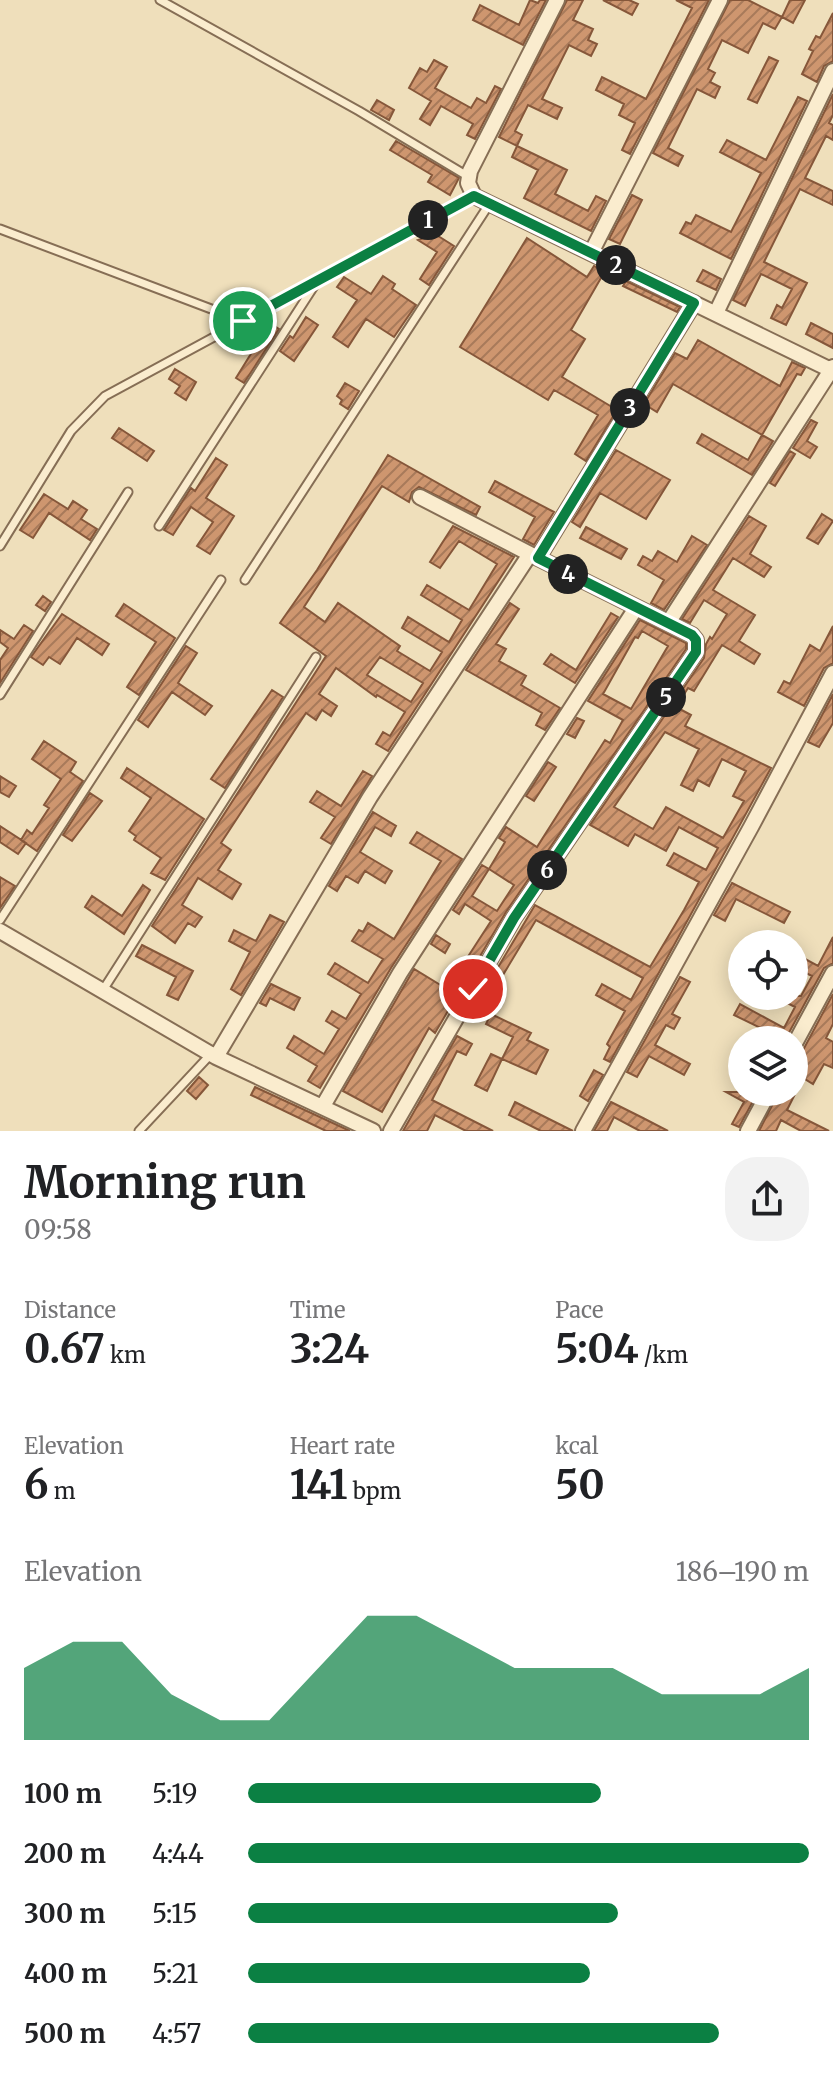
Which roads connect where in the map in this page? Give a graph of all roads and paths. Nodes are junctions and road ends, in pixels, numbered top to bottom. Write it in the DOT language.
graph roads {
  1 [pos="160,0"];
  2 [pos="557,0"];
  3 [pos="720,0"];
  4 [pos="833,71"];
  5 [pos="469,177"];
  6 [pos="474,196"];
  7 [pos="490,203"];
  8 [pos="0,229"];
  9 [pos="591,253"];
  10 [pos="318,280"];
  11 [pos="694,303"];
  12 [pos="716,313"];
  13 [pos="243,321"];
  14 [pos="833,369"];
  15 [pos="128,492"];
  16 [pos="420,497"];
  17 [pos="159,526"];
  18 [pos="0,546"];
  19 [pos="534,556"];
  20 [pos="221,580"];
  21 [pos="245,580"];
  22 [pos="636,608"];
  23 [pos="668,623"];
  24 [pos="316,657"];
  25 [pos="833,673"];
  26 [pos="0,695"];
  27 [pos="0,920"];
  28 [pos="0,931"];
  29 [pos="833,973"];
  30 [pos="103,990"];
  31 [pos="804,1026"];
  32 [pos="214,1055"];
  33 [pos="323,1106"];
  34 [pos="761,1106"];
  35 [pos="369,1130"];
  36 [pos="139,1131"];
  37 [pos="391,1131"];
  38 [pos="583,1131"];
  39 [pos="748,1131"];
  1 -- 5 [label="lane"];
  2 -- 5 [label="street"];
  3 -- 9 [label="street"];
  4 -- 12 [label="street"];
  5 -- 6 [label="street"];
  6 -- 7 [label="street"];
  6 -- 10 [label="lane"];
  7 -- 9 [label="street"];
  7 -- 21 [label="lane"];
  8 -- 13 [label="lane"];
  9 -- 11 [label="street"];
  10 -- 13 [label="lane"];
  10 -- 17 [label="lane"];
  11 -- 12 [label="street"];
  11 -- 19 [label="street"];
  12 -- 14 [label="street"];
  13 -- 18 [label="lane"];
  14 -- 23 [label="street"];
  15 -- 26 [label="lane"];
  16 -- 19 [label="street"];
  19 -- 22 [label="street"];
  19 -- 32 [label="street"];
  20 -- 27 [label="lane"];
  22 -- 23 [label="street"];
  22 -- 33 [label="street"];
  23 -- 37 [label="street"];
  24 -- 30 [label="lane"];
  25 -- 38 [label="street"];
  28 -- 30 [label="street"];
  29 -- 31 [label="street"];
  30 -- 32 [label="street"];
  32 -- 33 [label="street"];
  32 -- 36 [label="lane"];
  33 -- 35 [label="street"];
  34 -- 39 [label="street"];
}
